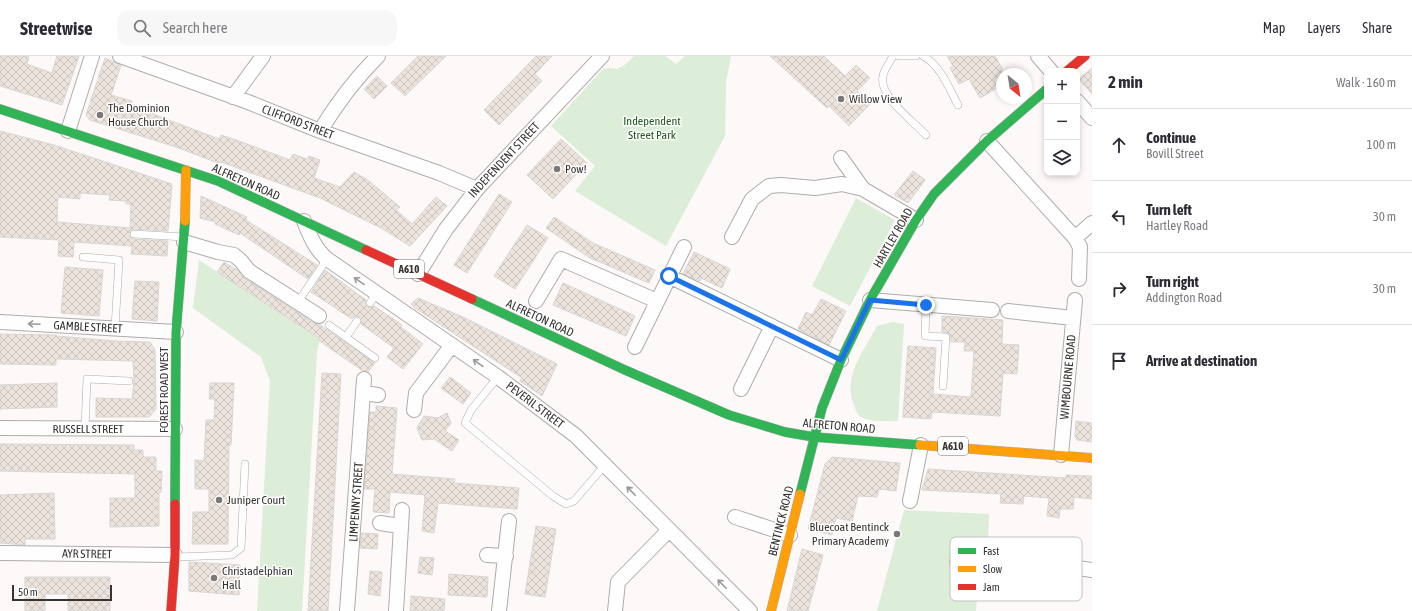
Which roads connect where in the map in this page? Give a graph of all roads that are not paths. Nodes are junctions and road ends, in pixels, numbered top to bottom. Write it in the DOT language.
graph roads {
  1 [pos="92,56"];
  2 [pos="120,56"];
  3 [pos="263,56"];
  4 [pos="378,56"];
  5 [pos="602,56"];
  6 [pos="893,56"];
  7 [pos="899,56"];
  8 [pos="916,56"];
  9 [pos="923,56"];
  10 [pos="1038,56"];
  11 [pos="1085,56"];
  12 [pos="1048,68"];
  13 [pos="1071,68"];
  14 [pos="1044,92"];
  15 [pos="233,97"];
  16 [pos="958,104"];
  17 [pos="1080,104"];
  18 [pos="0,109"];
  19 [pos="1092,118"];
  20 [pos="68,131"];
  21 [pos="320,131"];
  22 [pos="926,135"];
  23 [pos="987,141"];
  24 [pos="841,158"];
  25 [pos="186,170"];
  26 [pos="476,189"];
  27 [pos="863,189"];
  28 [pos="916,220"];
  29 [pos="304,221"];
  30 [pos="1092,223"];
  31 [pos="134,234"];
  32 [pos="732,237"];
  33 [pos="1075,238"];
  34 [pos="184,239"];
  35 [pos="684,247"];
  36 [pos="83,257"];
  37 [pos="327,259"];
  38 [pos="418,274"];
  39 [pos="669,276"];
  40 [pos="1079,279"];
  41 [pos="870,300"];
  42 [pos="1075,300"];
  43 [pos="536,301"];
  44 [pos="657,301"];
  45 [pos="298,302"];
  46 [pos="926,305"];
  47 [pos="992,310"];
  48 [pos="1008,311"];
  49 [pos="1073,318"];
  50 [pos="324,320"];
  51 [pos="357,321"];
  52 [pos="0,322"];
  53 [pos="772,326"];
  54 [pos="115,328"];
  55 [pos="176,332"];
  56 [pos="346,337"];
  57 [pos="452,345"];
  58 [pos="635,347"];
  59 [pos="375,358"];
  60 [pos="841,360"];
  61 [pos="498,377"];
  62 [pos="129,381"];
  63 [pos="943,386"];
  64 [pos="741,389"];
  65 [pos="378,395"];
  66 [pos="414,410"];
  67 [pos="0,428"];
  68 [pos="85,428"];
  69 [pos="175,429"];
  70 [pos="814,437"];
  71 [pos="921,445"];
  72 [pos="1061,455"];
  73 [pos="1092,458"];
  74 [pos="245,464"];
  75 [pos="605,465"];
  76 [pos="910,501"];
  77 [pos="402,510"];
  78 [pos="736,517"];
  79 [pos="510,521"];
  80 [pos="380,523"];
  81 [pos="400,526"];
  82 [pos="669,530"];
  83 [pos="790,534"];
  84 [pos="0,553"];
  85 [pos="487,555"];
  86 [pos="175,556"];
  87 [pos="506,556"];
  88 [pos="1082,569"];
  89 [pos="1092,570"];
  90 [pos="171,611"];
  91 [pos="347,611"];
  92 [pos="396,611"];
  93 [pos="499,611"];
  94 [pos="615,611"];
  95 [pos="750,611"];
  96 [pos="771,611"];
  1 -- 20 [label="street"];
  2 -- 15 [label="street, CLIFFORD STREET"];
  3 -- 15 [label="street"];
  4 -- 21 [label="street"];
  5 -- 26 [label="street, INDEPENDENT STREET"];
  6 -- 22 [label="lane"];
  7 -- 8 [label="lane"];
  9 -- 16 [label="lane"];
  10 -- 12 [label="street"];
  11 -- 13 [label="main road"];
  14 -- 23 [label="main road, HARTLEY ROAD"];
  15 -- 21 [label="street, CLIFFORD STREET"];
  17 -- 19 [label="street"];
  18 -- 20 [label="main road, ALFRETON ROAD / A610"];
  20 -- 25 [label="main road, ALFRETON ROAD / A610"];
  21 -- 26 [label="street, CLIFFORD STREET"];
  23 -- 28 [label="main road, HARTLEY ROAD"];
  23 -- 33 [label="street"];
  24 -- 27 [label="street"];
  25 -- 29 [label="main road, ALFRETON ROAD / A610"];
  25 -- 34 [label="main road, FOREST ROAD WEST"];
  26 -- 38 [label="street, INDEPENDENT STREET"];
  27 -- 28 [label="street"];
  27 -- 32 [label="street"];
  28 -- 41 [label="main road, HARTLEY ROAD"];
  29 -- 37 [label="street, PEVERIL STREET"];
  29 -- 38 [label="main road, ALFRETON ROAD / A610"];
  30 -- 33 [label="street"];
  31 -- 34 [label="lane"];
  33 -- 40 [label="street"];
  34 -- 45 [label="street"];
  34 -- 55 [label="main road, FOREST ROAD WEST"];
  35 -- 39 [label="street"];
  36 -- 54 [label="lane"];
  37 -- 45 [label="lane"];
  57 -- 37 [label="street, PEVERIL STREET, one-way"];
  38 -- 70 [label="main road, ALFRETON ROAD / A610"];
  39 -- 44 [label="street"];
  39 -- 53 [label="street"];
  41 -- 46 [label="street"];
  41 -- 60 [label="main road, HARTLEY ROAD"];
  42 -- 49 [label="street, WIMBOURNE ROAD"];
  43 -- 44 [label="street"];
  44 -- 58 [label="street"];
  45 -- 50 [label="street"];
  46 -- 47 [label="street"];
  46 -- 63 [label="lane"];
  48 -- 49 [label="street"];
  49 -- 72 [label="street, WIMBOURNE ROAD"];
  50 -- 56 [label="lane"];
  51 -- 56 [label="lane"];
  54 -- 52 [label="street, GAMBLE STREET, one-way"];
  53 -- 60 [label="street"];
  53 -- 64 [label="street"];
  54 -- 55 [label="street, GAMBLE STREET"];
  55 -- 69 [label="main road, FOREST ROAD WEST"];
  56 -- 59 [label="lane"];
  61 -- 57 [label="street, PEVERIL STREET, one-way"];
  57 -- 66 [label="street"];
  60 -- 70 [label="main road, HARTLEY ROAD"];
  61 -- 75 [label="street, PEVERIL STREET"];
  61 -- 75 [label="lane"];
  62 -- 68 [label="lane"];
  65 -- 91 [label="street, LIMPENNY STREET"];
  67 -- 68 [label="street, RUSSELL STREET"];
  68 -- 69 [label="street, RUSSELL STREET"];
  69 -- 86 [label="main road, FOREST ROAD WEST"];
  70 -- 71 [label="main road, ALFRETON ROAD / A610"];
  70 -- 83 [label="main road, BENTINCK ROAD"];
  71 -- 72 [label="main road, ALFRETON ROAD / A610"];
  71 -- 76 [label="street"];
  72 -- 73 [label="main road, ALFRETON ROAD / A610"];
  74 -- 86 [label="lane"];
  82 -- 75 [label="street, PEVERIL STREET, one-way"];
  77 -- 81 [label="street"];
  78 -- 83 [label="street"];
  79 -- 87 [label="street"];
  80 -- 81 [label="street"];
  81 -- 92 [label="street"];
  82 -- 94 [label="street"];
  95 -- 82 [label="street, PEVERIL STREET, one-way"];
  83 -- 96 [label="main road, BENTINCK ROAD"];
  84 -- 86 [label="street, AYR STREET"];
  85 -- 87 [label="street"];
  86 -- 90 [label="main road, FOREST ROAD WEST"];
  87 -- 93 [label="street"];
  88 -- 89 [label="street"];
}
